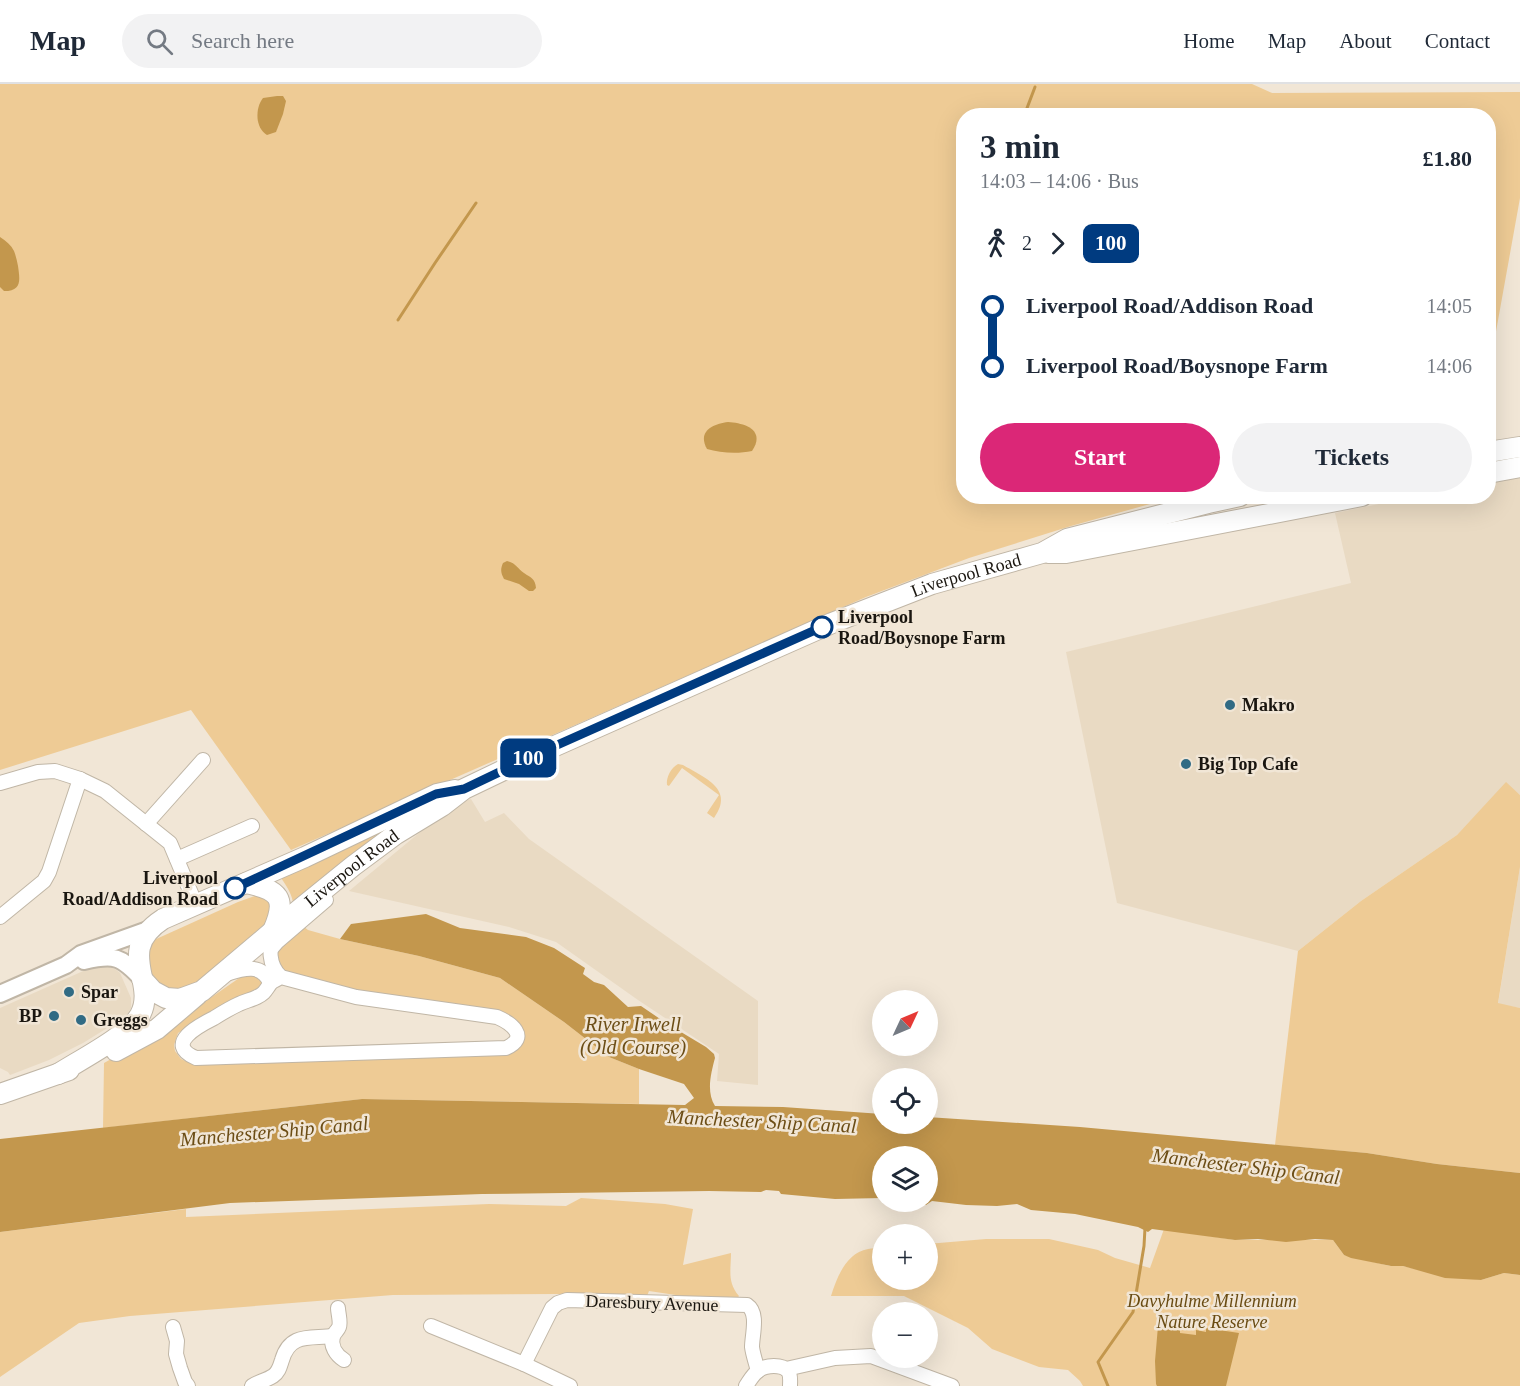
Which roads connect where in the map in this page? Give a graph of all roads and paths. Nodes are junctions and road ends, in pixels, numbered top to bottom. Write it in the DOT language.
graph roads {
  1 [pos="1520,447"];
  2 [pos="1496,451"];
  3 [pos="1520,467"];
  4 [pos="1496,472"];
  5 [pos="1204,504"];
  6 [pos="1320,504"];
  7 [pos="1042,553"];
  8 [pos="203,760"];
  9 [pos="80,779"];
  10 [pos="0,783"];
  11 [pos="464,789"];
  12 [pos="146,824"];
  13 [pos="252,826"];
  14 [pos="177,859"];
  15 [pos="246,883"];
  16 [pos="196,905"];
  17 [pos="0,917"];
  18 [pos="148,930"];
  19 [pos="272,940"];
  20 [pos="66,965"];
  21 [pos="221,975"];
  22 [pos="142,979"];
  23 [pos="276,980"];
  24 [pos="202,991"];
  25 [pos="0,994"];
  26 [pos="58,1074"];
  27 [pos="0,1094"];
  28 [pos="338,1308"];
  29 [pos="431,1326"];
  30 [pos="173,1327"];
  31 [pos="333,1336"];
  32 [pos="344,1360"];
  33 [pos="524,1364"];
  34 [pos="786,1369"];
  35 [pos="758,1371"];
  36 [pos="188,1386"];
  37 [pos="252,1386"];
  38 [pos="570,1386"];
  39 [pos="746,1386"];
  40 [pos="790,1386"];
  41 [pos="952,1386"];
  1 -- 2 [label="highway"];
  3 -- 4 [label="highway"];
  5 -- 7 [label="highway, Liverpool Road"];
  6 -- 7 [label="highway, Liverpool Road"];
  7 -- 11 [label="highway, Liverpool Road"];
  8 -- 12 [label="street"];
  9 -- 10 [label="street"];
  9 -- 12 [label="street"];
  9 -- 17 [label="street"];
  11 -- 15 [label="highway, Liverpool Road"];
  11 -- 19 [label="highway, Liverpool Road"];
  12 -- 14 [label="street"];
  13 -- 14 [label="street"];
  14 -- 16 [label="street"];
  15 -- 16 [label="highway, Liverpool Road"];
  15 -- 19 [label="highway"];
  16 -- 18 [label="highway, Liverpool Road"];
  18 -- 20 [label="main road"];
  18 -- 22 [label="highway"];
  19 -- 21 [label="highway, Liverpool Road"];
  19 -- 23 [label="street"];
  20 -- 22 [label="main road"];
  20 -- 25 [label="main road"];
  21 -- 23 [label="street"];
  21 -- 24 [label="highway, Liverpool Road"];
  22 -- 24 [label="highway"];
  22 -- 26 [label="highway"];
  23 -- 23 [label="street"];
  24 -- 26 [label="highway, Liverpool Road"];
  26 -- 27 [label="highway"];
  28 -- 31 [label="street"];
  29 -- 33 [label="street"];
  30 -- 36 [label="street"];
  31 -- 32 [label="street"];
  31 -- 37 [label="street"];
  33 -- 35 [label="street, Daresbury Avenue"];
  33 -- 38 [label="street"];
  34 -- 35 [label="street"];
  34 -- 40 [label="street"];
  34 -- 41 [label="street"];
  35 -- 39 [label="street"];
}
